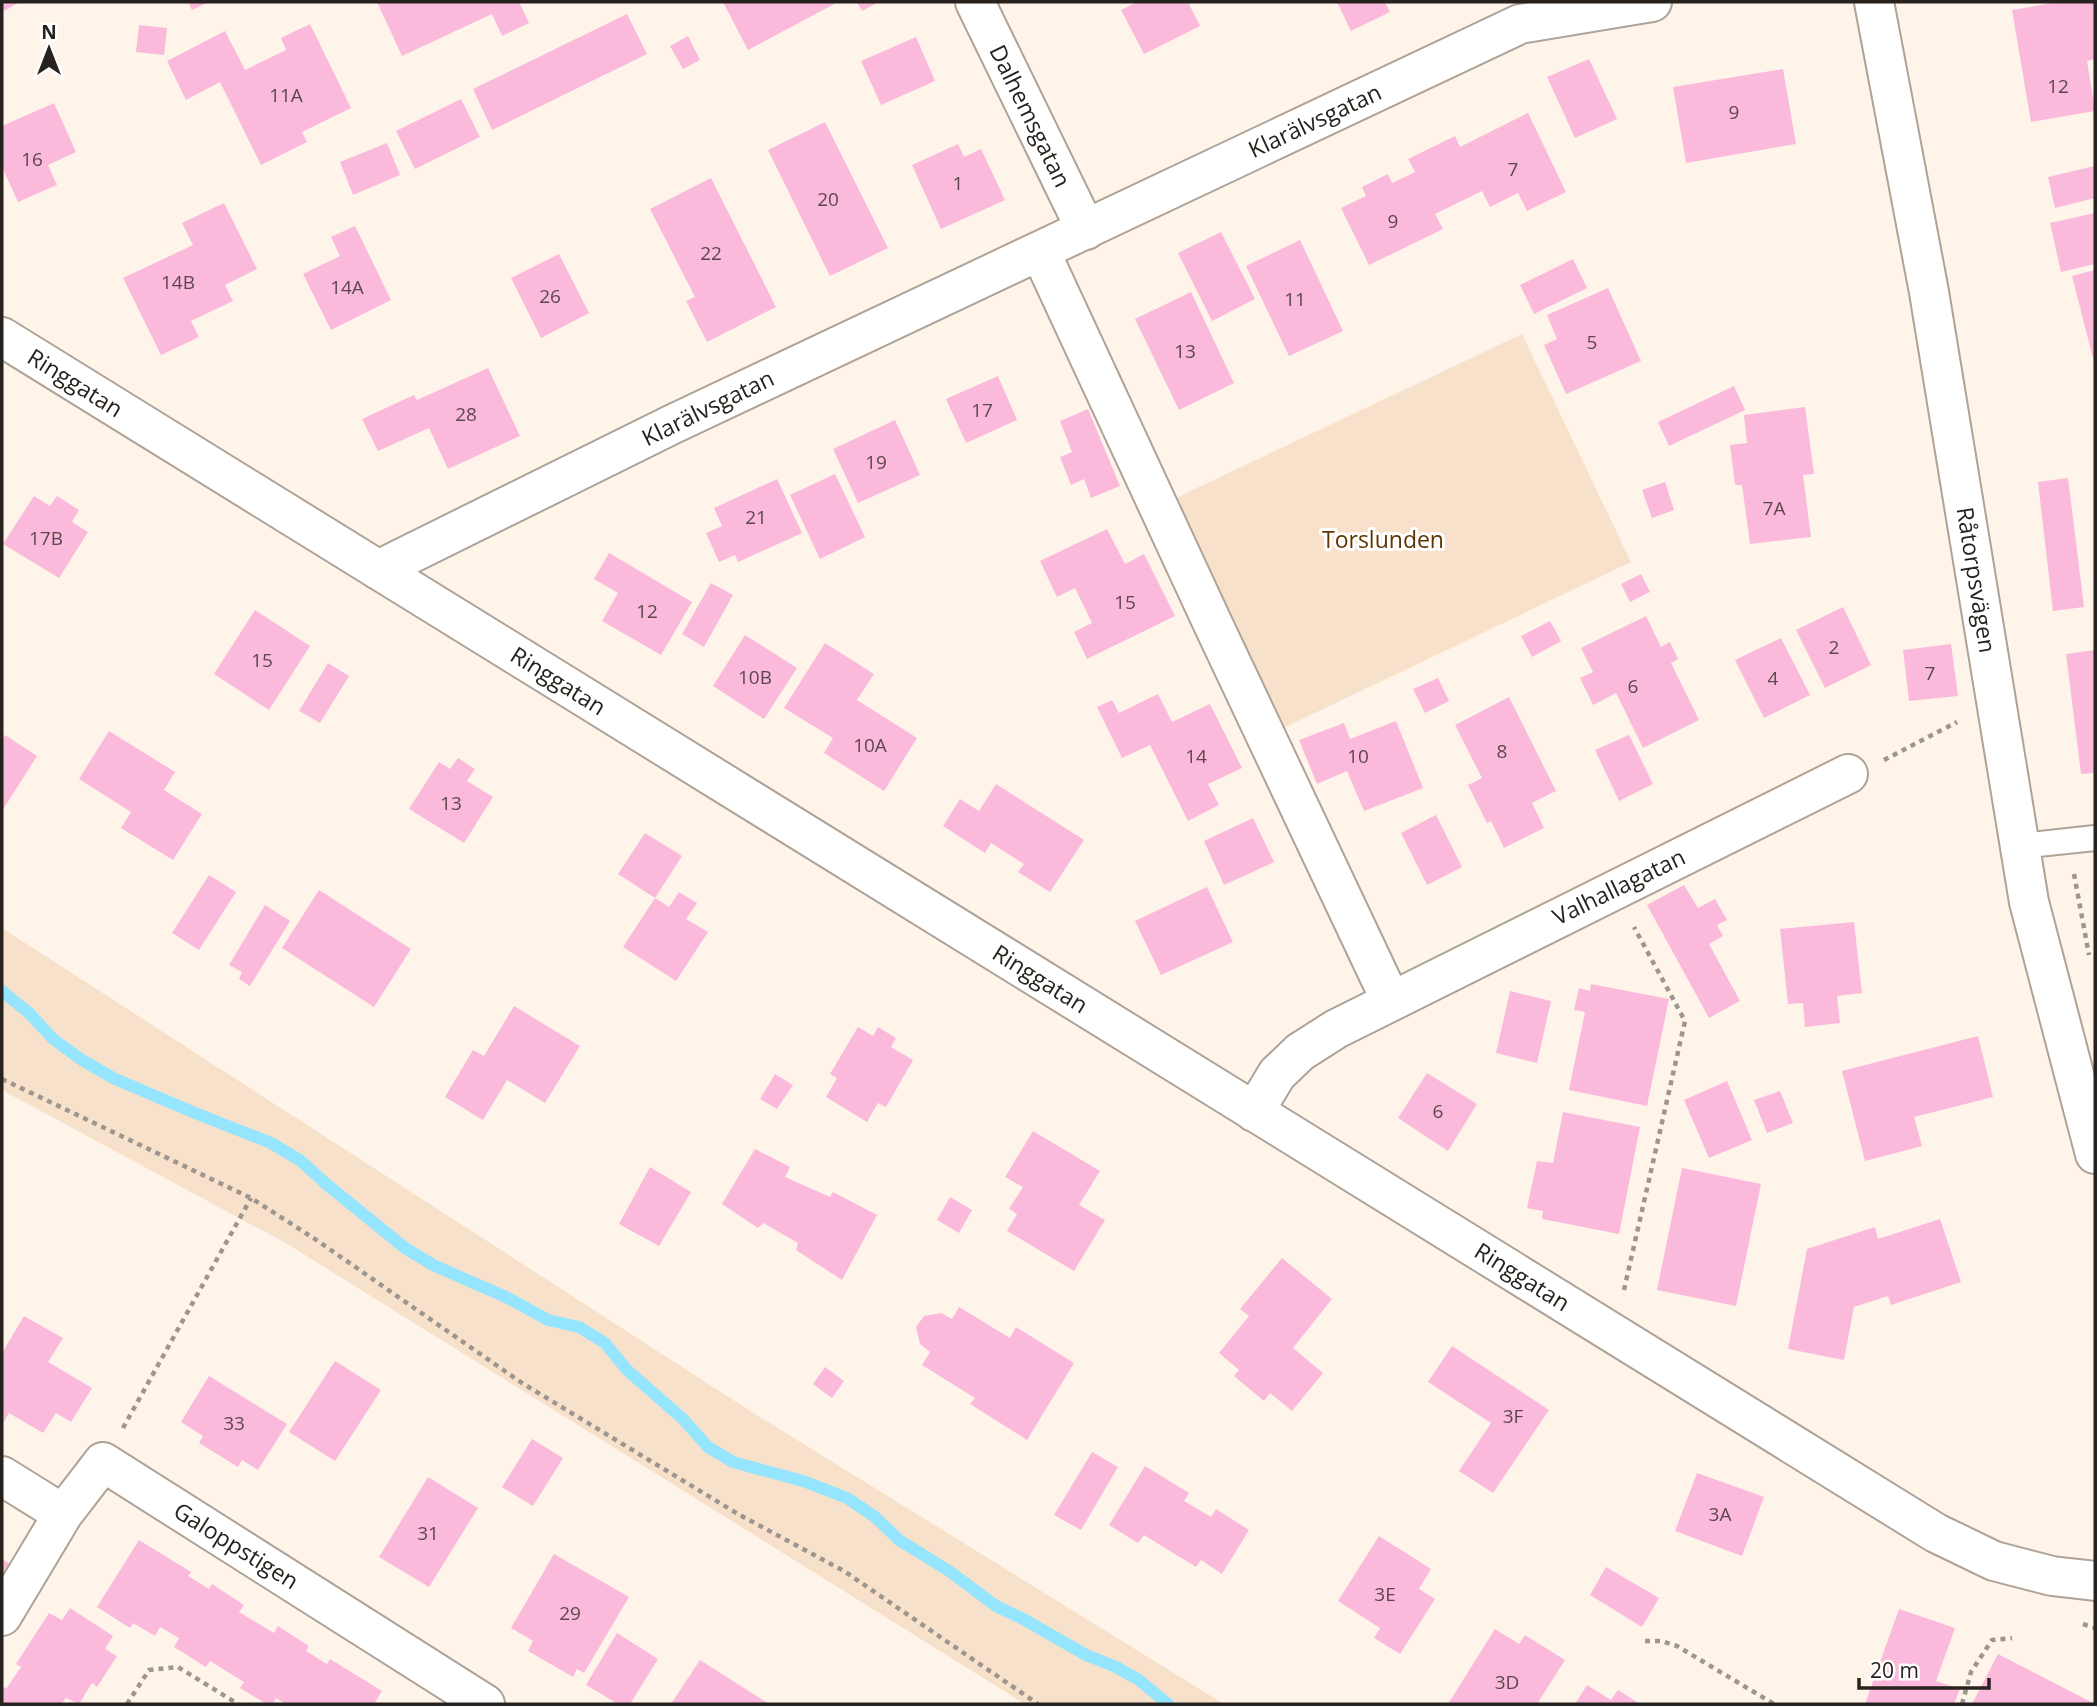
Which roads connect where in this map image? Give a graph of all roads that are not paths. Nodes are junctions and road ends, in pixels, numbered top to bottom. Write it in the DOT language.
graph roads {
  1 [pos="975,2"];
  2 [pos="1652,2"];
  3 [pos="1874,2"];
  4 [pos="1594,6"];
  5 [pos="1086,230"];
  6 [pos="1040,251"];
  7 [pos="2,337"];
  8 [pos="378,570"];
  9 [pos="1847,774"];
  10 [pos="2095,838"];
  11 [pos="2020,846"];
  12 [pos="1391,1001"];
  13 [pos="1254,1112"];
  14 [pos="2095,1154"];
  15 [pos="2,1476"];
  16 [pos="63,1514"];
  17 [pos="2095,1581"];
  18 [pos="2,1616"];
  19 [pos="485,1704"];
  1 -- 5 [label="street, Dalhemsgatan"];
  2 -- 4 [label="street, Klarälvsgatan"];
  3 -- 11 [label="street, Råtorpsvägen"];
  4 -- 5 [label="street, Klarälvsgatan"];
  5 -- 6 [label="street, Klarälvsgatan"];
  6 -- 8 [label="street, Klarälvsgatan"];
  6 -- 12 [label="street"];
  7 -- 8 [label="street, Ringgatan"];
  8 -- 13 [label="street, Ringgatan"];
  9 -- 12 [label="street, Valhallagatan"];
  10 -- 11 [label="lane"];
  11 -- 14 [label="street, Råtorpsvägen"];
  12 -- 13 [label="street, Valhallagatan"];
  13 -- 17 [label="street, Ringgatan"];
  15 -- 16 [label="street"];
  16 -- 18 [label="street"];
  16 -- 19 [label="street, Galoppstigen"];
}
